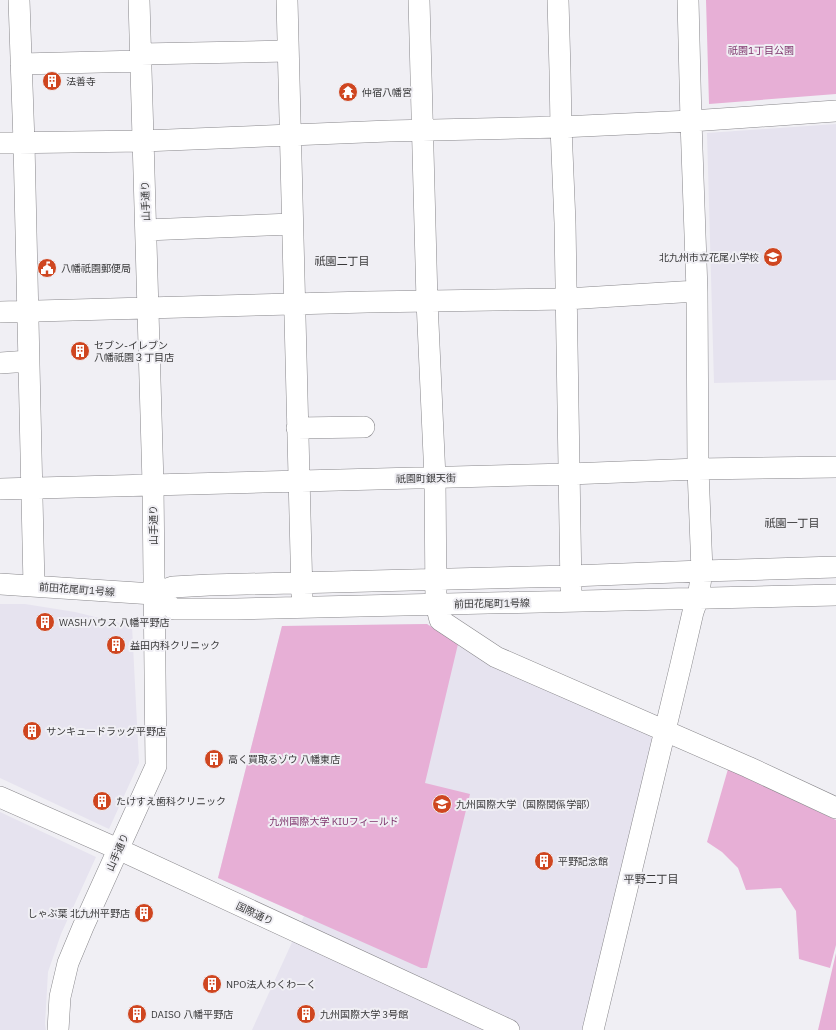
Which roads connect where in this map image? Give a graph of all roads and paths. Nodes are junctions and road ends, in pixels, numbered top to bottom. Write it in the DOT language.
graph roads {
  1 [pos="19,0"];
  2 [pos="139,0"];
  3 [pos="287,0"];
  4 [pos="419,0"];
  5 [pos="558,0"];
  6 [pos="688,0"];
  7 [pos="288,51"];
  8 [pos="141,58"];
  9 [pos="21,64"];
  10 [pos="836,111"];
  11 [pos="691,121"];
  12 [pos="561,127"];
  13 [pos="422,130"];
  14 [pos="290,136"];
  15 [pos="143,141"];
  16 [pos="0,143"];
  17 [pos="24,143"];
  18 [pos="292,224"];
  19 [pos="146,230"];
  20 [pos="697,291"];
  21 [pos="566,299"];
  22 [pos="427,301"];
  23 [pos="294,305"];
  24 [pos="147,308"];
  25 [pos="28,311"];
  26 [pos="0,312"];
  27 [pos="29,361"];
  28 [pos="0,363"];
  29 [pos="364,427"];
  30 [pos="297,428"];
  31 [pos="836,467"];
  32 [pos="698,469"];
  33 [pos="569,474"];
  34 [pos="435,478"];
  35 [pos="299,481"];
  36 [pos="153,484"];
  37 [pos="32,488"];
  38 [pos="0,489"];
  39 [pos="836,567"];
  40 [pos="702,571"];
  41 [pos="571,576"];
  42 [pos="436,579"];
  43 [pos="301,582"];
  44 [pos="0,584"];
  45 [pos="34,586"];
  46 [pos="153,594"];
  47 [pos="836,595"];
  48 [pos="698,598"];
  49 [pos="571,602"];
  50 [pos="436,604"];
  51 [pos="302,607"];
  52 [pos="666,731"];
  53 [pos="0,797"];
  54 [pos="836,808"];
  55 [pos="118,850"];
  56 [pos="58,1030"];
  57 [pos="509,1030"];
  58 [pos="593,1030"];
  1 -- 9 [label="street"];
  2 -- 8 [label="street, 山手通り"];
  3 -- 7 [label="street"];
  4 -- 13 [label="street"];
  5 -- 12 [label="street"];
  6 -- 11 [label="street"];
  7 -- 8 [label="street"];
  7 -- 14 [label="street"];
  8 -- 9 [label="street"];
  8 -- 15 [label="street, 山手通り"];
  9 -- 17 [label="street"];
  10 -- 11 [label="street"];
  11 -- 12 [label="street"];
  11 -- 20 [label="street"];
  12 -- 13 [label="street"];
  12 -- 21 [label="street"];
  13 -- 14 [label="street"];
  13 -- 22 [label="street"];
  14 -- 15 [label="street"];
  14 -- 18 [label="street"];
  15 -- 17 [label="street"];
  15 -- 19 [label="street, 山手通り"];
  16 -- 17 [label="street"];
  17 -- 25 [label="street"];
  18 -- 19 [label="street"];
  18 -- 23 [label="street"];
  19 -- 24 [label="street, 山手通り"];
  20 -- 21 [label="street"];
  20 -- 32 [label="street"];
  21 -- 22 [label="street"];
  21 -- 33 [label="street"];
  22 -- 23 [label="street"];
  22 -- 34 [label="street"];
  23 -- 24 [label="street"];
  23 -- 30 [label="street"];
  24 -- 25 [label="street"];
  24 -- 36 [label="street, 山手通り"];
  25 -- 26 [label="street"];
  25 -- 27 [label="street"];
  27 -- 28 [label="street"];
  27 -- 37 [label="street"];
  29 -- 30 [label="street"];
  30 -- 35 [label="street"];
  31 -- 32 [label="street, 祇園町銀天街"];
  32 -- 33 [label="street, 祇園町銀天街"];
  32 -- 40 [label="street"];
  33 -- 34 [label="street, 祇園町銀天街"];
  33 -- 41 [label="street"];
  34 -- 35 [label="street, 祇園町銀天街"];
  34 -- 42 [label="street"];
  35 -- 36 [label="street, 祇園町銀天街"];
  35 -- 43 [label="street"];
  36 -- 37 [label="street, 祇園町銀天街"];
  36 -- 46 [label="street, 山手通り"];
  37 -- 38 [label="street, 祇園町銀天街"];
  37 -- 45 [label="street"];
  39 -- 40 [label="street, 前田花尾町1号線"];
  40 -- 41 [label="street, 前田花尾町1号線"];
  40 -- 48 [label="street"];
  41 -- 42 [label="street, 前田花尾町1号線"];
  41 -- 49 [label="street"];
  42 -- 43 [label="street, 前田花尾町1号線"];
  42 -- 50 [label="street"];
  43 -- 46 [label="street, 前田花尾町1号線"];
  43 -- 51 [label="street"];
  44 -- 45 [label="street, 前田花尾町1号線"];
  45 -- 46 [label="street, 前田花尾町1号線"];
  46 -- 51 [label="street, 前田花尾町1号線"];
  46 -- 55 [label="street, 山手通り"];
  47 -- 48 [label="street, 前田花尾町1号線"];
  48 -- 49 [label="street, 前田花尾町1号線"];
  48 -- 52 [label="street"];
  49 -- 50 [label="street, 前田花尾町1号線"];
  50 -- 51 [label="street, 前田花尾町1号線"];
  50 -- 52 [label="street"];
  52 -- 54 [label="street"];
  52 -- 58 [label="street"];
  53 -- 55 [label="street, 国際通り"];
  55 -- 56 [label="street, 山手通り"];
  55 -- 57 [label="street, 国際通り"];
}
